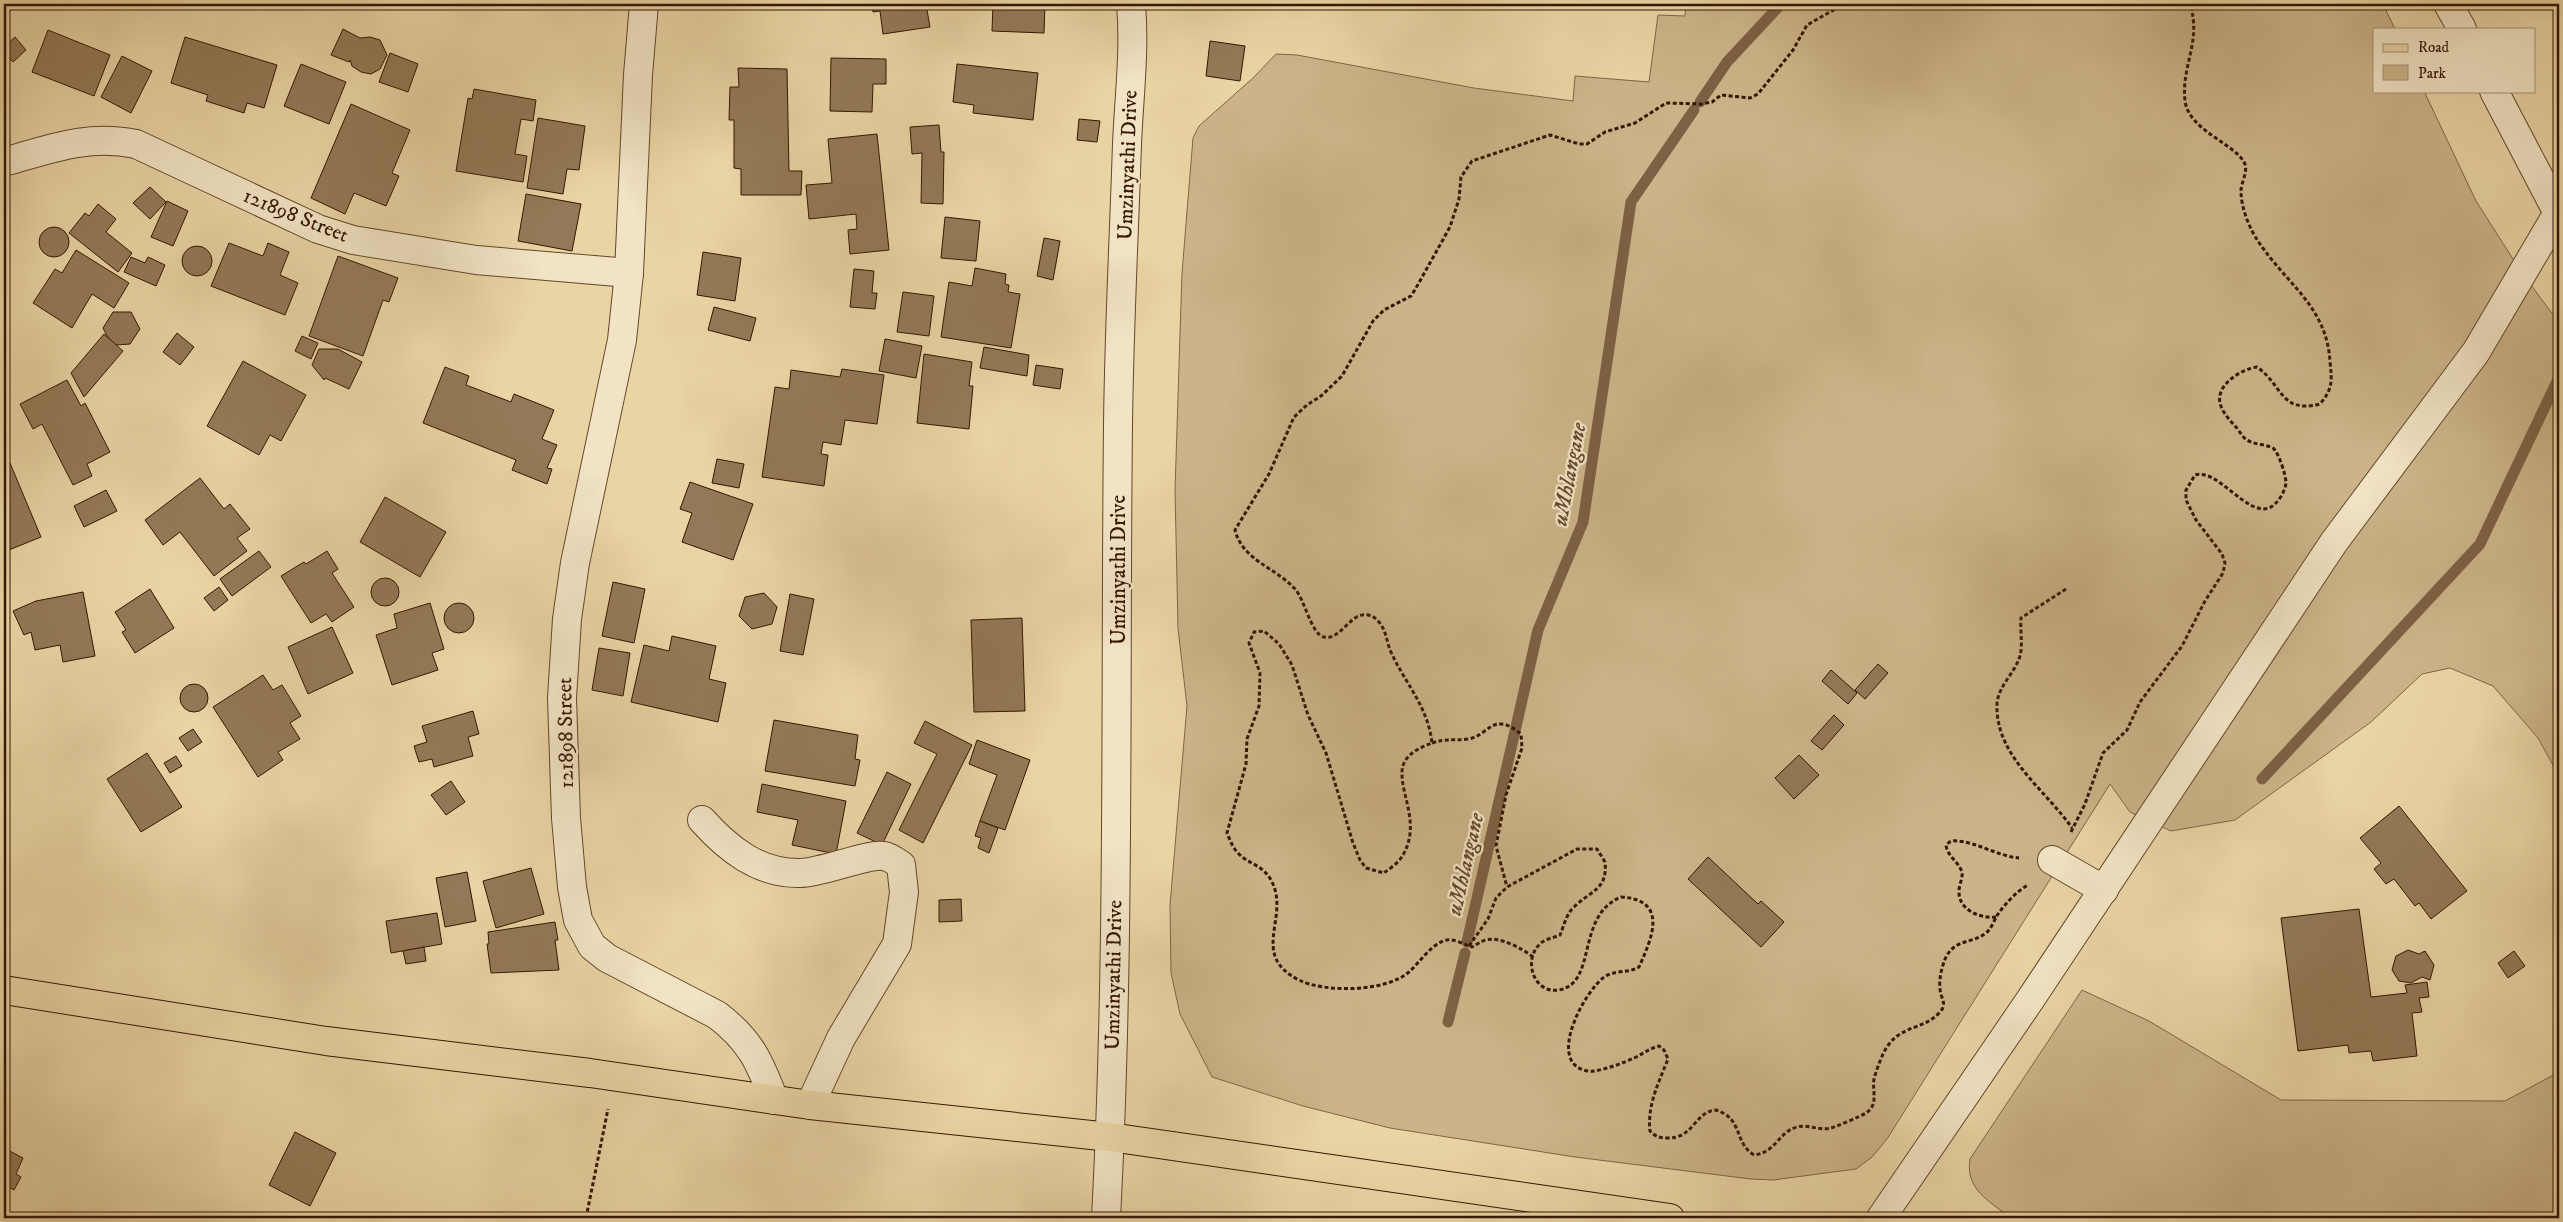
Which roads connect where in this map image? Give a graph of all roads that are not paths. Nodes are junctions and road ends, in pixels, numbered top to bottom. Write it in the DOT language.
graph roads {
  1 [pos="644,4"];
  2 [pos="1131,4"];
  3 [pos="2448,4"];
  4 [pos="2461,28"];
  5 [pos="2495,92"];
  6 [pos="4,162"];
  7 [pos="2559,213"];
  8 [pos="629,273"];
  9 [pos="702,820"];
  10 [pos="2052,860"];
  11 [pos="2104,890"];
  12 [pos="4,990"];
  13 [pos="774,1100"];
  14 [pos="810,1105"];
  15 [pos="1110,1137"];
  16 [pos="1106,1218"];
  17 [pos="1670,1218"];
  18 [pos="1881,1218"];
  1 -- 8 [label="street, 121898 Street"];
  2 -- 15 [label="street, Umzinyathi Drive"];
  3 -- 4 [label="street"];
  5 -- 7 [label="street"];
  6 -- 8 [label="street, 121898 Street"];
  7 -- 11 [label="street"];
  8 -- 13 [label="street, 121898 Street"];
  9 -- 14 [label="street"];
  10 -- 11 [label="street"];
  11 -- 18 [label="street"];
  12 -- 13 [label="main road"];
  13 -- 14 [label="main road"];
  14 -- 15 [label="main road"];
  15 -- 16 [label="street, Umzinyathi Drive"];
  15 -- 17 [label="main road"];
}
